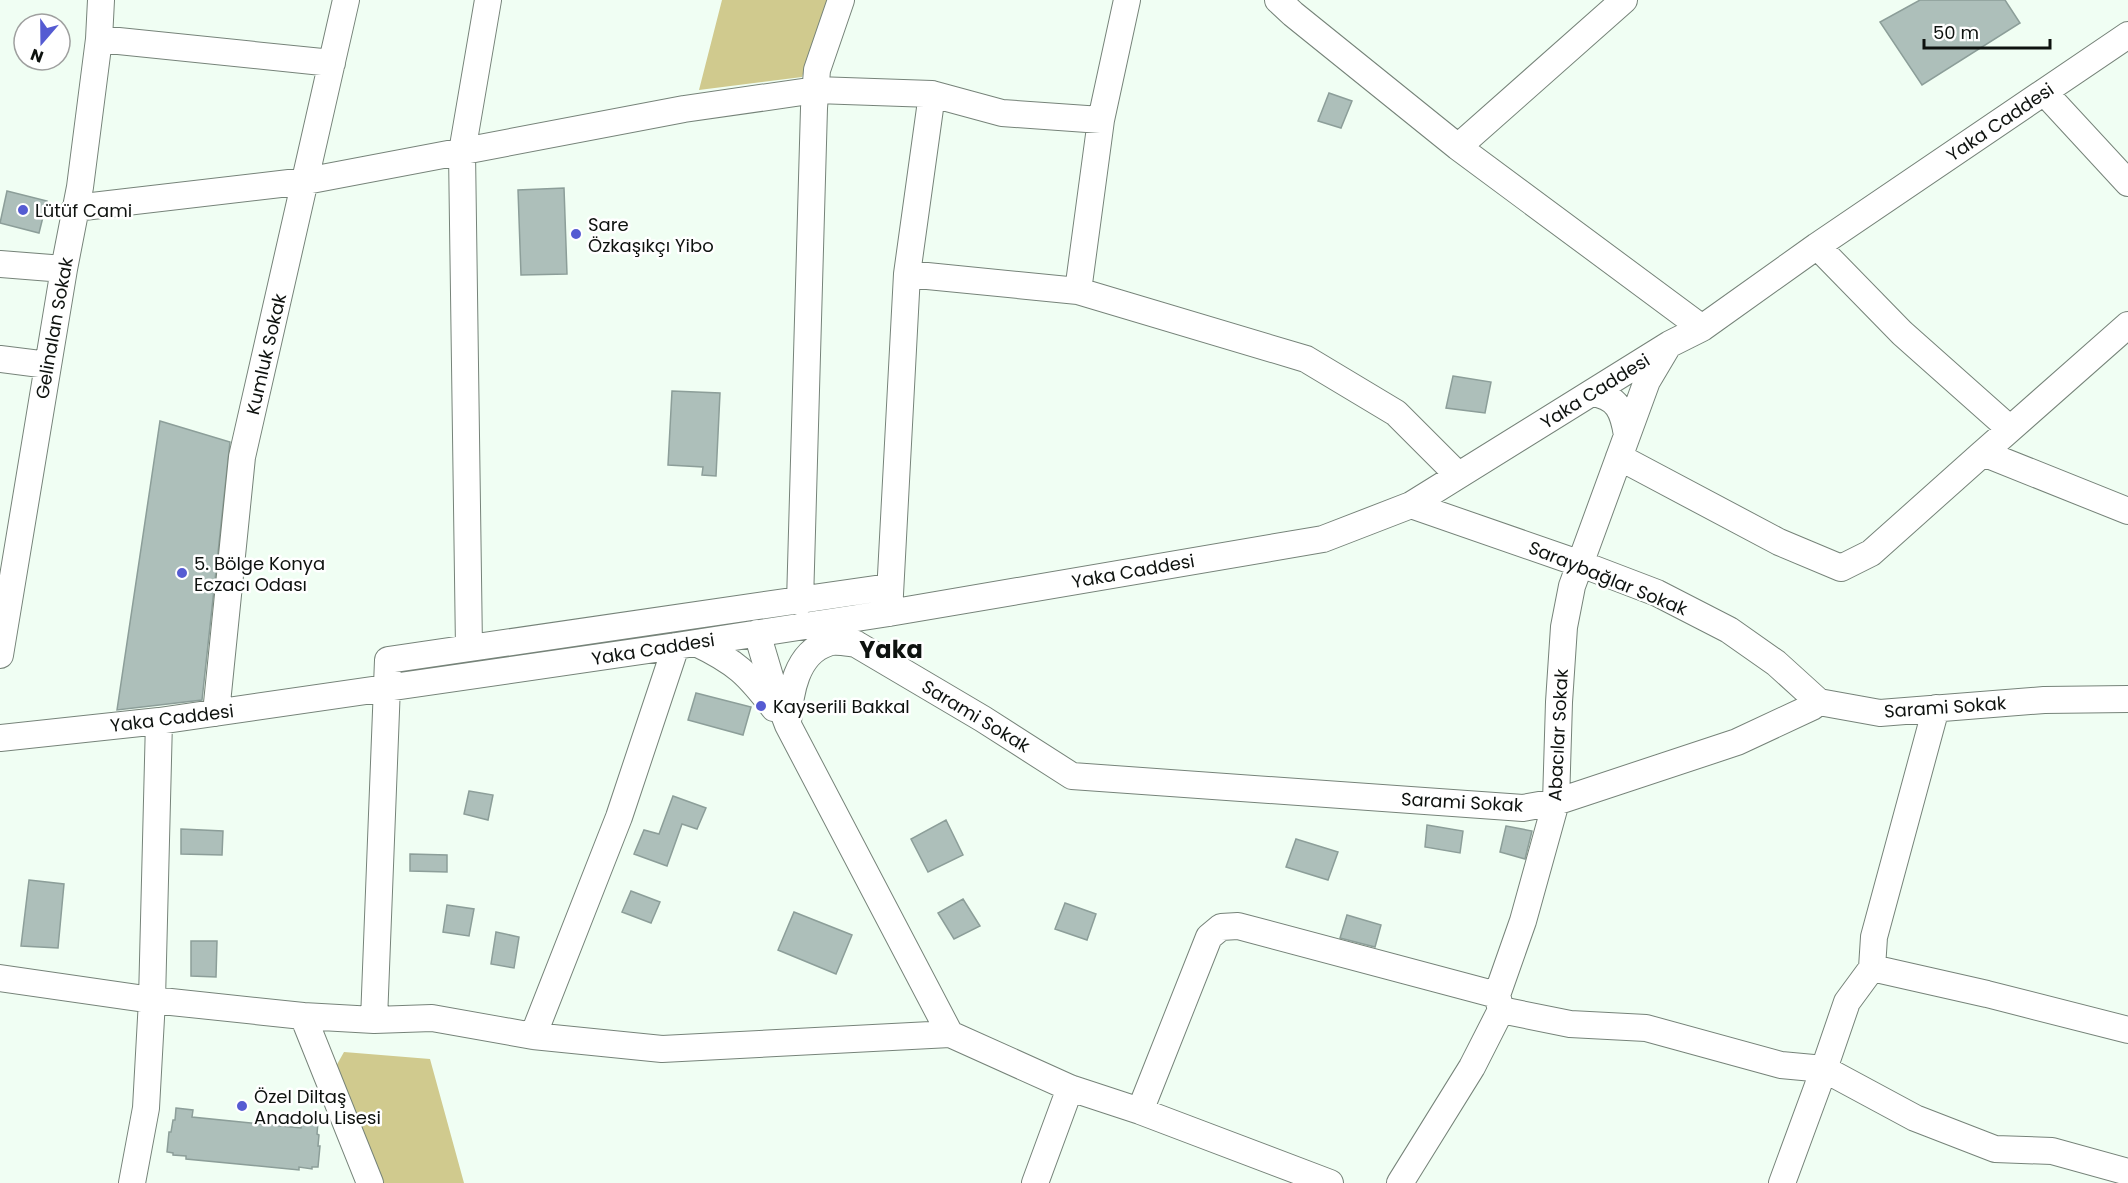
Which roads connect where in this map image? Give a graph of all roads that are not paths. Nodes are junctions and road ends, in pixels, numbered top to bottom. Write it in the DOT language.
graph roads {
  1 [pos="101,0"];
  2 [pos="346,0"];
  3 [pos="488,0"];
  4 [pos="841,0"];
  5 [pos="1127,0"];
  6 [pos="1278,0"];
  7 [pos="1624,0"];
  8 [pos="2128,35"];
  9 [pos="99,39"];
  10 [pos="332,63"];
  11 [pos="816,90"];
  12 [pos="2044,92"];
  13 [pos="932,94"];
  14 [pos="1101,120"];
  15 [pos="1458,147"];
  16 [pos="462,152"];
  17 [pos="306,181"];
  18 [pos="2128,183"];
  19 [pos="75,208"];
  20 [pos="1817,246"];
  21 [pos="0,264"];
  22 [pos="64,269"];
  23 [pos="907,274"];
  24 [pos="1078,291"];
  25 [pos="2128,325"];
  26 [pos="1702,328"];
  27 [pos="1670,344"];
  28 [pos="0,359"];
  29 [pos="48,365"];
  30 [pos="1592,393"];
  31 [pos="2010,429"];
  32 [pos="1623,446"];
  33 [pos="1983,453"];
  34 [pos="1458,475"];
  35 [pos="1411,505"];
  36 [pos="2128,511"];
  37 [pos="1581,564"];
  38 [pos="889,587"];
  39 [pos="800,602"];
  40 [pos="889,613"];
  41 [pos="817,624"];
  42 [pos="757,633"];
  43 [pos="856,644"];
  44 [pos="686,645"];
  45 [pos="469,648"];
  46 [pos="0,655"];
  47 [pos="386,687"];
  48 [pos="2128,699"];
  49 [pos="1819,702"];
  50 [pos="1936,708"];
  51 [pos="216,713"];
  52 [pos="159,721"];
  53 [pos="788,725"];
  54 [pos="0,738"];
  55 [pos="1556,802"];
  56 [pos="1872,968"];
  57 [pos="0,978"];
  58 [pos="152,1000"];
  59 [pos="1499,1003"];
  60 [pos="303,1016"];
  61 [pos="374,1020"];
  62 [pos="2128,1030"];
  63 [pos="950,1034"];
  64 [pos="533,1036"];
  65 [pos="1824,1069"];
  66 [pos="1070,1088"];
  67 [pos="1140,1111"];
  68 [pos="2128,1172"];
  69 [pos="132,1183"];
  70 [pos="370,1183"];
  71 [pos="1035,1183"];
  72 [pos="1330,1183"];
  73 [pos="1400,1183"];
  74 [pos="1782,1183"];
  1 -- 9 [label="street, Gelinalan Sokak"];
  2 -- 10 [label="street, Kumluk Sokak"];
  3 -- 16 [label="street"];
  4 -- 11 [label="street"];
  5 -- 14 [label="street"];
  6 -- 15 [label="street"];
  7 -- 15 [label="street"];
  8 -- 12 [label="street, Yaka Caddesi"];
  9 -- 10 [label="street"];
  9 -- 19 [label="street, Gelinalan Sokak"];
  10 -- 17 [label="street, Kumluk Sokak"];
  11 -- 13 [label="street"];
  11 -- 16 [label="street"];
  11 -- 39 [label="street"];
  12 -- 18 [label="street"];
  12 -- 20 [label="street, Yaka Caddesi"];
  13 -- 14 [label="street"];
  13 -- 23 [label="street"];
  14 -- 24 [label="street"];
  15 -- 26 [label="street"];
  16 -- 17 [label="street"];
  16 -- 45 [label="street"];
  17 -- 19 [label="street"];
  17 -- 51 [label="street, Kumluk Sokak"];
  19 -- 22 [label="street, Gelinalan Sokak"];
  20 -- 26 [label="street, Yaka Caddesi"];
  20 -- 31 [label="street"];
  21 -- 22 [label="street"];
  22 -- 29 [label="street, Gelinalan Sokak"];
  23 -- 24 [label="street"];
  23 -- 38 [label="street"];
  24 -- 34 [label="street"];
  25 -- 31 [label="street"];
  26 -- 27 [label="street, Yaka Caddesi"];
  27 -- 30 [label="street, Yaka Caddesi"];
  27 -- 32 [label="street, Abacılar Sokak"];
  28 -- 29 [label="street"];
  29 -- 46 [label="street, Gelinalan Sokak"];
  30 -- 32 [label="street"];
  30 -- 34 [label="street, Yaka Caddesi"];
  31 -- 33 [label="street"];
  32 -- 33 [label="street"];
  32 -- 37 [label="street, Abacılar Sokak"];
  33 -- 36 [label="street"];
  34 -- 35 [label="street, Yaka Caddesi"];
  35 -- 37 [label="street, Saraybağlar Sokak"];
  35 -- 40 [label="street, Yaka Caddesi"];
  37 -- 49 [label="street, Saraybağlar Sokak"];
  37 -- 55 [label="street, Abacılar Sokak"];
  38 -- 39 [label="street"];
  38 -- 40 [label="street"];
  39 -- 45 [label="street"];
  40 -- 41 [label="street, Yaka Caddesi"];
  41 -- 42 [label="street, Yaka Caddesi"];
  41 -- 43 [label="street, Sarami Sokak"];
  42 -- 44 [label="street, Yaka Caddesi"];
  42 -- 53 [label="street"];
  43 -- 53 [label="street"];
  43 -- 55 [label="street, Sarami Sokak"];
  44 -- 47 [label="street, Yaka Caddesi"];
  44 -- 53 [label="street"];
  44 -- 64 [label="street"];
  45 -- 47 [label="street"];
  47 -- 51 [label="street, Yaka Caddesi"];
  47 -- 61 [label="street"];
  48 -- 50 [label="street, Sarami Sokak"];
  49 -- 50 [label="street, Sarami Sokak"];
  49 -- 55 [label="street, Sarami Sokak"];
  50 -- 56 [label="street"];
  51 -- 52 [label="street, Yaka Caddesi"];
  52 -- 54 [label="street, Yaka Caddesi"];
  52 -- 58 [label="street"];
  53 -- 63 [label="street"];
  55 -- 59 [label="street, Abacılar Sokak"];
  56 -- 62 [label="street"];
  56 -- 65 [label="street"];
  57 -- 58 [label="street"];
  58 -- 60 [label="street"];
  58 -- 69 [label="street"];
  59 -- 65 [label="street"];
  59 -- 67 [label="street"];
  59 -- 73 [label="street, Abacılar Sokak"];
  60 -- 61 [label="street"];
  60 -- 70 [label="street"];
  61 -- 64 [label="street"];
  63 -- 64 [label="street"];
  63 -- 66 [label="street"];
  65 -- 68 [label="street"];
  65 -- 74 [label="street"];
  66 -- 67 [label="street"];
  66 -- 71 [label="street"];
  67 -- 72 [label="street"];
}
